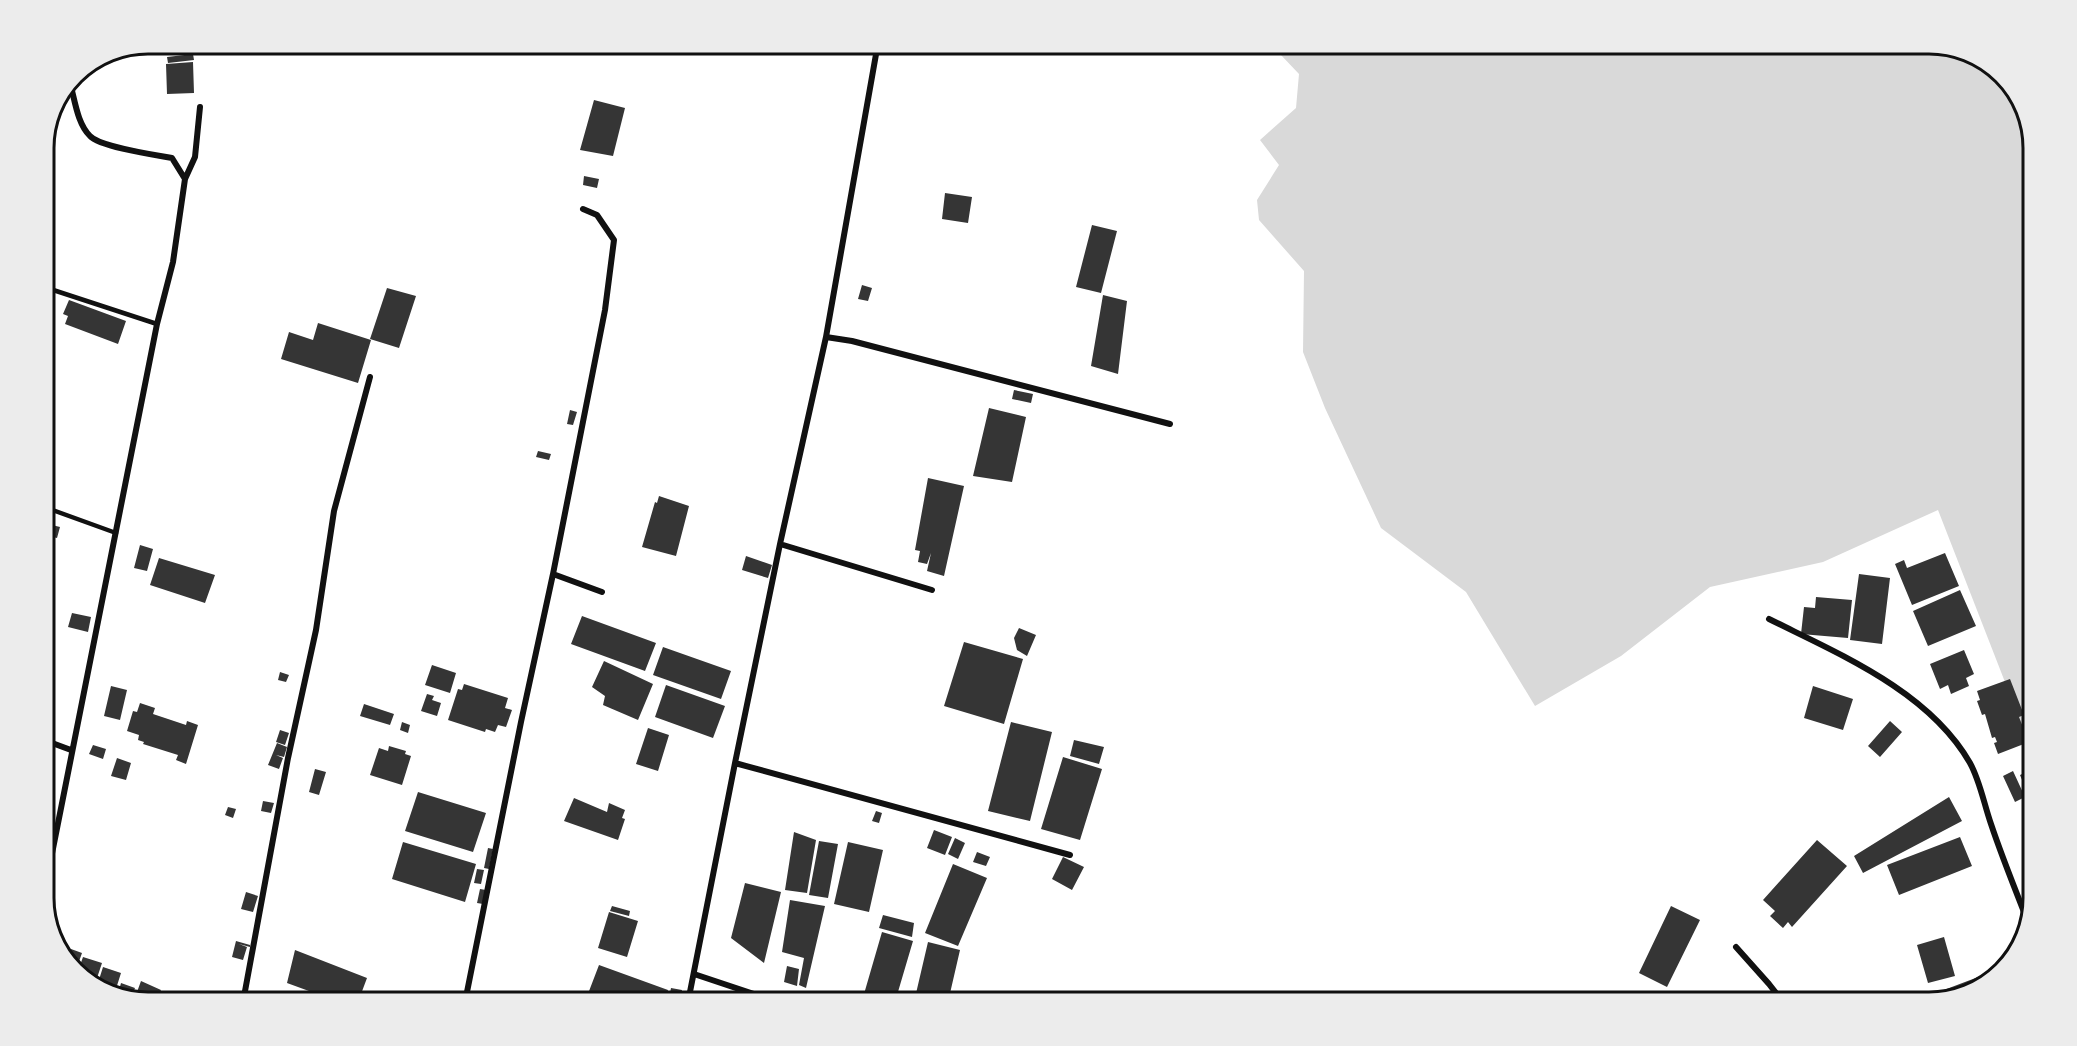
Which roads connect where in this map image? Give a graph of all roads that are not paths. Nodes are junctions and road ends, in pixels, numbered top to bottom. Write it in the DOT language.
graph roads {
  1 [pos="876,54"];
  2 [pos="73,92"];
  3 [pos="200,107"];
  4 [pos="185,180"];
  5 [pos="583,208"];
  6 [pos="54,290"];
  7 [pos="157,324"];
  8 [pos="826,337"];
  9 [pos="370,377"];
  10 [pos="1170,424"];
  11 [pos="54,511"];
  12 [pos="116,533"];
  13 [pos="780,544"];
  14 [pos="553,574"];
  15 [pos="932,590"];
  16 [pos="602,592"];
  17 [pos="1768,619"];
  18 [pos="54,744"];
  19 [pos="71,750"];
  20 [pos="735,763"];
  21 [pos="54,841"];
  22 [pos="1070,855"];
  23 [pos="2022,907"];
  24 [pos="1736,946"];
  25 [pos="694,974"];
  26 [pos="245,992"];
  27 [pos="467,992"];
  28 [pos="690,992"];
  29 [pos="748,992"];
  30 [pos="1775,992"];
  1 -- 8 [label="street"];
  2 -- 4 [label="street"];
  3 -- 4 [label="street"];
  4 -- 7 [label="street"];
  5 -- 14 [label="street"];
  6 -- 7 [label="lane"];
  7 -- 12 [label="street"];
  8 -- 10 [label="street"];
  8 -- 13 [label="street"];
  9 -- 26 [label="street"];
  11 -- 12 [label="lane"];
  12 -- 19 [label="street"];
  13 -- 15 [label="street"];
  13 -- 20 [label="street"];
  14 -- 16 [label="street"];
  14 -- 27 [label="street"];
  17 -- 23 [label="street"];
  18 -- 19 [label="street"];
  19 -- 21 [label="street"];
  20 -- 22 [label="street"];
  20 -- 25 [label="street"];
  24 -- 30 [label="street"];
  25 -- 28 [label="street"];
  25 -- 29 [label="street"];
}
